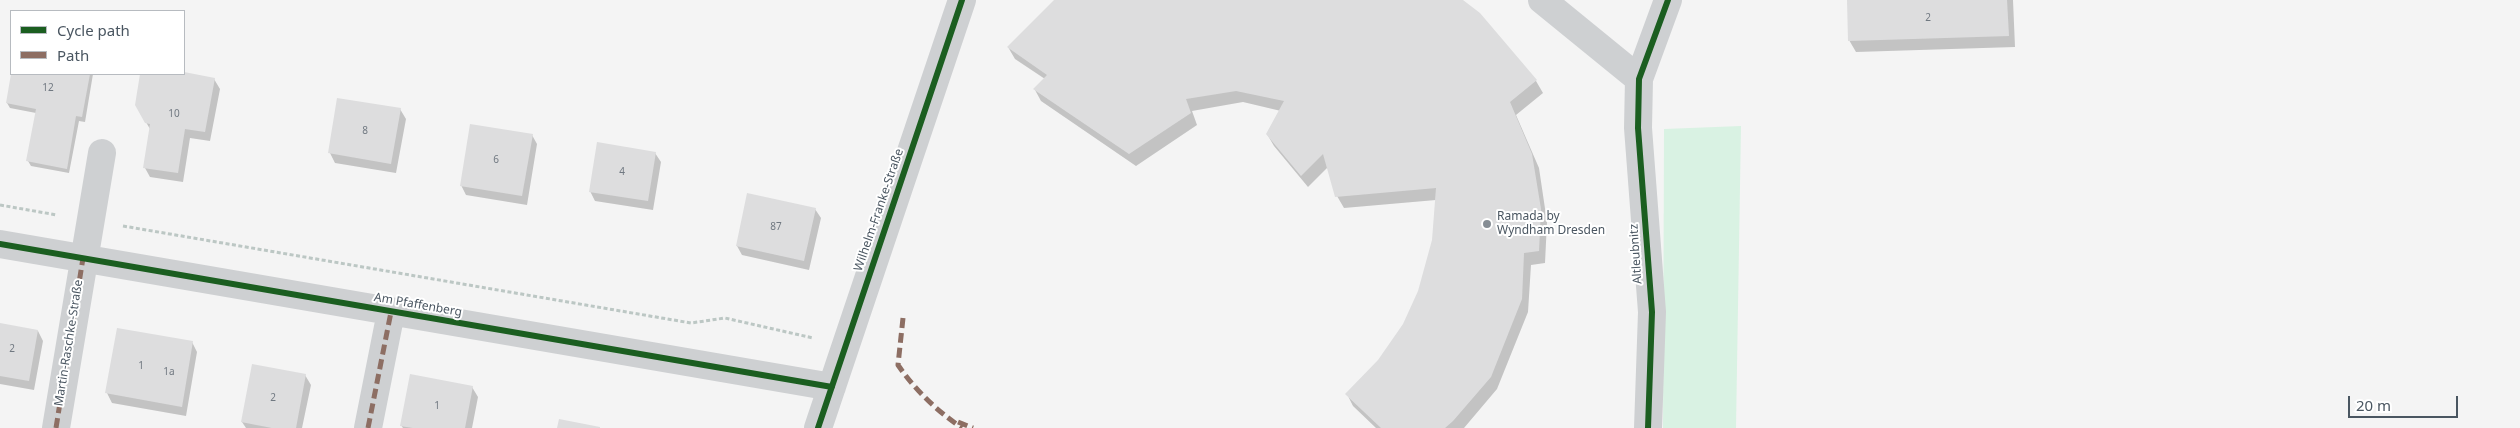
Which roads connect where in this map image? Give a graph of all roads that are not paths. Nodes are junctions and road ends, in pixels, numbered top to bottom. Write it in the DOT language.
graph roads {
  1 [pos="962,0"];
  2 [pos="1542,0"];
  3 [pos="1668,0"];
  4 [pos="1639,79"];
  5 [pos="102,153"];
  6 [pos="0,244"];
  7 [pos="83,258"];
  8 [pos="391,312"];
  9 [pos="832,386"];
  10 [pos="56,428"];
  11 [pos="368,428"];
  12 [pos="818,428"];
  13 [pos="1648,428"];
  1 -- 9 [label="street, Wilhelm-Franke-Straße"];
  2 -- 4 [label="street"];
  3 -- 4 [label="street, Altleubnitz"];
  4 -- 13 [label="street, Altleubnitz"];
  5 -- 7 [label="street"];
  6 -- 7 [label="street, Am Pfaffenberg"];
  7 -- 8 [label="street, Am Pfaffenberg"];
  7 -- 10 [label="street, Martin-Raschke-Straße"];
  8 -- 9 [label="street, Am Pfaffenberg"];
  8 -- 11 [label="street"];
  9 -- 12 [label="street, Wilhelm-Franke-Straße"];
}
